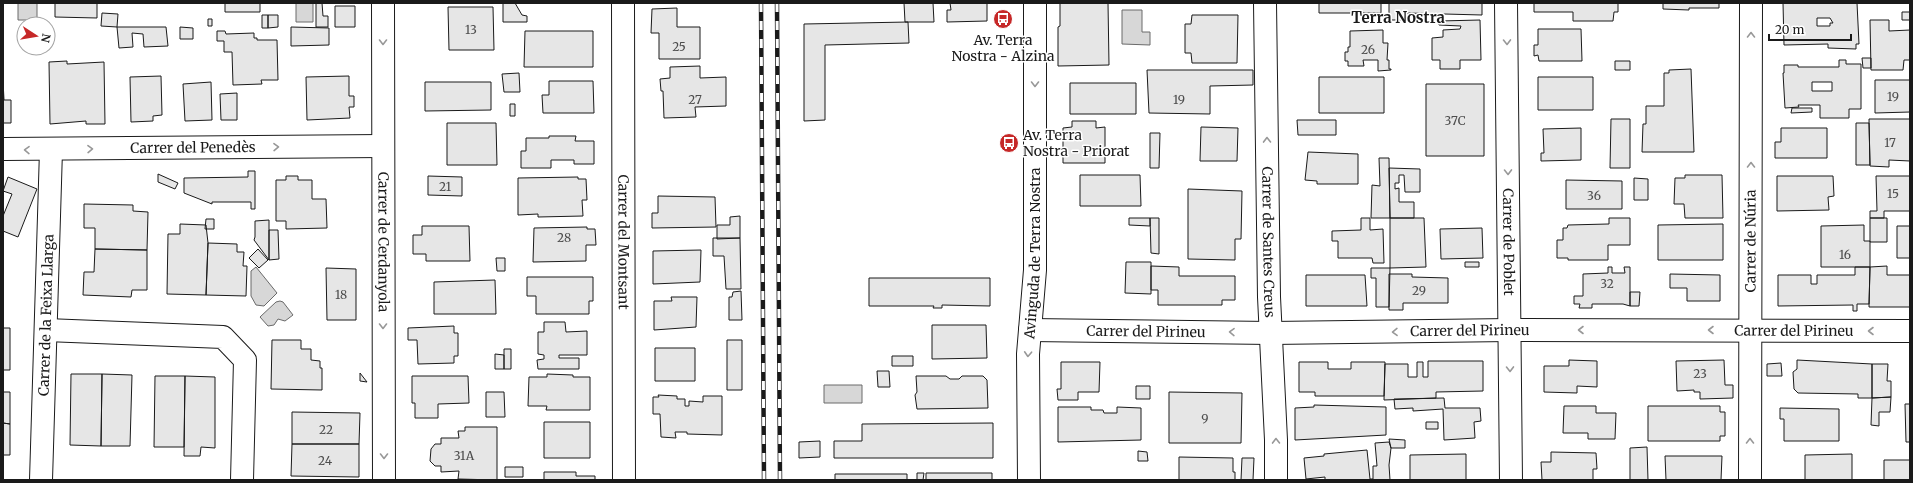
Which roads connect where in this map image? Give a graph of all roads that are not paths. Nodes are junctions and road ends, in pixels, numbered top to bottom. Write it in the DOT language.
graph roads {
  1 [pos="383,3"];
  2 [pos="623,3"];
  3 [pos="1035,3"];
  4 [pos="1266,3"];
  5 [pos="1506,3"];
  6 [pos="1751,3"];
  7 [pos="383,146"];
  8 [pos="3,149"];
  9 [pos="51,150"];
  10 [pos="46,330"];
  11 [pos="1030,330"];
  12 [pos="1510,330"];
  13 [pos="1750,330"];
  14 [pos="1910,331"];
  15 [pos="1271,333"];
  16 [pos="41,480"];
  17 [pos="242,480"];
  18 [pos="384,480"];
  19 [pos="624,480"];
  20 [pos="1029,480"];
  21 [pos="1276,480"];
  22 [pos="1511,480"];
  23 [pos="1750,480"];
  1 -- 7 [label="street, Carrer de Cerdanyola, one-way"];
  2 -- 19 [label="street, Carrer del Montsant"];
  3 -- 11 [label="street, Avinguda de Terra Nostra, one-way"];
  15 -- 4 [label="street, Carrer de Santes Creus, one-way"];
  5 -- 12 [label="street, Carrer de Poblet, one-way"];
  13 -- 6 [label="street, Carrer de Núria, one-way"];
  9 -- 7 [label="street, Carrer del Penedès, one-way"];
  7 -- 18 [label="street, Carrer de Cerdanyola, one-way"];
  9 -- 8 [label="street, Carrer del Penedès, one-way"];
  9 -- 10 [label="street, Carrer de la Feixa Llarga"];
  10 -- 16 [label="street, Carrer de la Feixa Llarga"];
  10 -- 17 [label="street"];
  15 -- 11 [label="street, Carrer del Pirineu, one-way"];
  11 -- 20 [label="street, Avinguda de Terra Nostra, one-way"];
  13 -- 12 [label="street, Carrer del Pirineu, one-way"];
  12 -- 15 [label="street, Carrer del Pirineu, one-way"];
  12 -- 22 [label="street, Carrer de Poblet, one-way"];
  14 -- 13 [label="street, Carrer del Pirineu, one-way"];
  23 -- 13 [label="street, Carrer de Núria, one-way"];
  21 -- 15 [label="street, Carrer de Santes Creus, one-way"];
}
